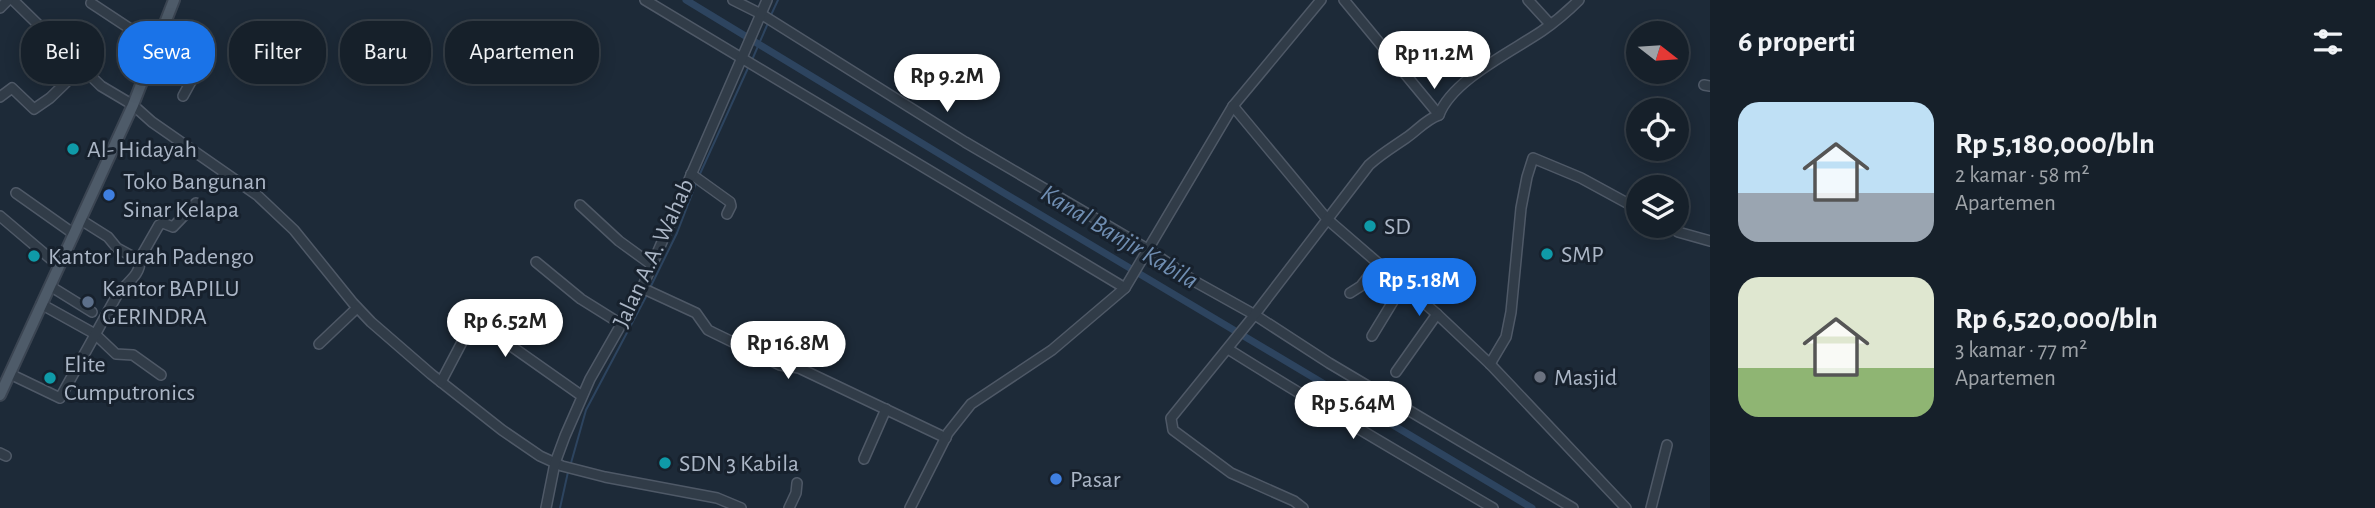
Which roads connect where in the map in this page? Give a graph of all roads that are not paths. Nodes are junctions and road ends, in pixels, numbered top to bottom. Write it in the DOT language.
graph roads {
  1 [pos="11,0"];
  2 [pos="174,0"];
  3 [pos="645,0"];
  4 [pos="733,0"];
  5 [pos="767,0"];
  6 [pos="1321,0"];
  7 [pos="1345,0"];
  8 [pos="1528,0"];
  9 [pos="1579,0"];
  10 [pos="91,3"];
  11 [pos="0,8"];
  12 [pos="759,17"];
  13 [pos="33,21"];
  14 [pos="118,21"];
  15 [pos="166,21"];
  16 [pos="1550,24"];
  17 [pos="743,53"];
  18 [pos="64,84"];
  19 [pos="99,84"];
  20 [pos="141,84"];
  21 [pos="190,84"];
  22 [pos="183,96"];
  23 [pos="0,97"];
  24 [pos="133,105"];
  25 [pos="1233,106"];
  26 [pos="1439,115"];
  27 [pos="695,178"];
  28 [pos="16,193"];
  29 [pos="1626,202"];
  30 [pos="196,203"];
  31 [pos="580,205"];
  32 [pos="727,214"];
  33 [pos="0,216"];
  34 [pos="1327,219"];
  35 [pos="80,220"];
  36 [pos="74,234"];
  37 [pos="1689,235"];
  38 [pos="1710,241"];
  39 [pos="1147,253"];
  40 [pos="140,260"];
  41 [pos="536,262"];
  42 [pos="1378,264"];
  43 [pos="652,265"];
  44 [pos="59,266"];
  45 [pos="1429,271"];
  46 [pos="1127,285"];
  47 [pos="1403,285"];
  48 [pos="50,286"];
  49 [pos="646,290"];
  50 [pos="1350,293"];
  51 [pos="1413,294"];
  52 [pos="41,304"];
  53 [pos="358,308"];
  54 [pos="92,312"];
  55 [pos="1437,314"];
  56 [pos="1253,316"];
  57 [pos="621,324"];
  58 [pos="95,334"];
  59 [pos="1372,336"];
  60 [pos="319,344"];
  61 [pos="1230,346"];
  62 [pos="1490,365"];
  63 [pos="1396,372"];
  64 [pos="9,374"];
  65 [pos="161,374"];
  66 [pos="441,382"];
  67 [pos="0,395"];
  68 [pos="582,396"];
  69 [pos="886,409"];
  70 [pos="946,438"];
  71 [pos="1667,445"];
  72 [pos="864,459"];
  73 [pos="559,465"];
  74 [pos="797,483"];
  75 [pos="546,508"];
  76 [pos="741,508"];
  77 [pos="789,508"];
  78 [pos="910,508"];
  79 [pos="1303,508"];
  80 [pos="1493,508"];
  81 [pos="1573,508"];
  82 [pos="1626,508"];
  83 [pos="1651,508"];
  1 -- 11 [label="street"];
  1 -- 13 [label="street"];
  2 -- 15 [label="main road"];
  3 -- 17 [label="street"];
  4 -- 12 [label="street"];
  5 -- 12 [label="street, Jalan A.A. Wahab"];
  6 -- 25 [label="street"];
  7 -- 26 [label="street"];
  8 -- 16 [label="street"];
  9 -- 16 [label="street"];
  10 -- 14 [label="street"];
  12 -- 17 [label="street, Jalan A.A. Wahab"];
  12 -- 39 [label="street"];
  16 -- 26 [label="street"];
  17 -- 27 [label="street, Jalan A.A. Wahab"];
  17 -- 46 [label="street"];
  18 -- 23 [label="street"];
  19 -- 24 [label="street"];
  20 -- 24 [label="main road"];
  21 -- 22 [label="street"];
  24 -- 35 [label="main road"];
  24 -- 53 [label="street"];
  25 -- 34 [label="street"];
  25 -- 39 [label="street"];
  26 -- 34 [label="street"];
  27 -- 32 [label="street"];
  27 -- 43 [label="street, Jalan A.A. Wahab"];
  28 -- 36 [label="street"];
  29 -- 62 [label="street"];
  30 -- 40 [label="street"];
  31 -- 43 [label="street"];
  33 -- 44 [label="street"];
  34 -- 42 [label="street"];
  34 -- 56 [label="street"];
  35 -- 36 [label="main road"];
  35 -- 40 [label="street"];
  36 -- 44 [label="main road"];
  37 -- 38 [label="street"];
  39 -- 46 [label="street"];
  39 -- 56 [label="street"];
  40 -- 58 [label="street"];
  41 -- 57 [label="street"];
  42 -- 47 [label="street"];
  42 -- 50 [label="street"];
  43 -- 49 [label="street, Jalan A.A. Wahab"];
  44 -- 48 [label="main road"];
  45 -- 51 [label="street"];
  46 -- 70 [label="street"];
  47 -- 51 [label="street"];
  47 -- 59 [label="street"];
  48 -- 52 [label="main road"];
  48 -- 54 [label="street"];
  49 -- 57 [label="street, Jalan A.A. Wahab"];
  49 -- 69 [label="street"];
  51 -- 55 [label="street"];
  52 -- 58 [label="street"];
  52 -- 64 [label="main road"];
  53 -- 60 [label="street"];
  53 -- 66 [label="street"];
  55 -- 62 [label="street"];
  55 -- 63 [label="street"];
  56 -- 61 [label="street"];
  56 -- 81 [label="street"];
  57 -- 68 [label="street, Jalan A.A. Wahab"];
  58 -- 64 [label="street"];
  58 -- 65 [label="street"];
  61 -- 79 [label="street"];
  61 -- 80 [label="street"];
  62 -- 82 [label="street"];
  64 -- 67 [label="main road"];
  66 -- 68 [label="street"];
  66 -- 73 [label="street"];
  68 -- 73 [label="street, Jalan A.A. Wahab"];
  69 -- 70 [label="street"];
  69 -- 72 [label="street"];
  70 -- 78 [label="street"];
  71 -- 83 [label="street"];
  73 -- 75 [label="street, Jalan A.A. Wahab"];
  73 -- 76 [label="street"];
  74 -- 77 [label="street"];
}
